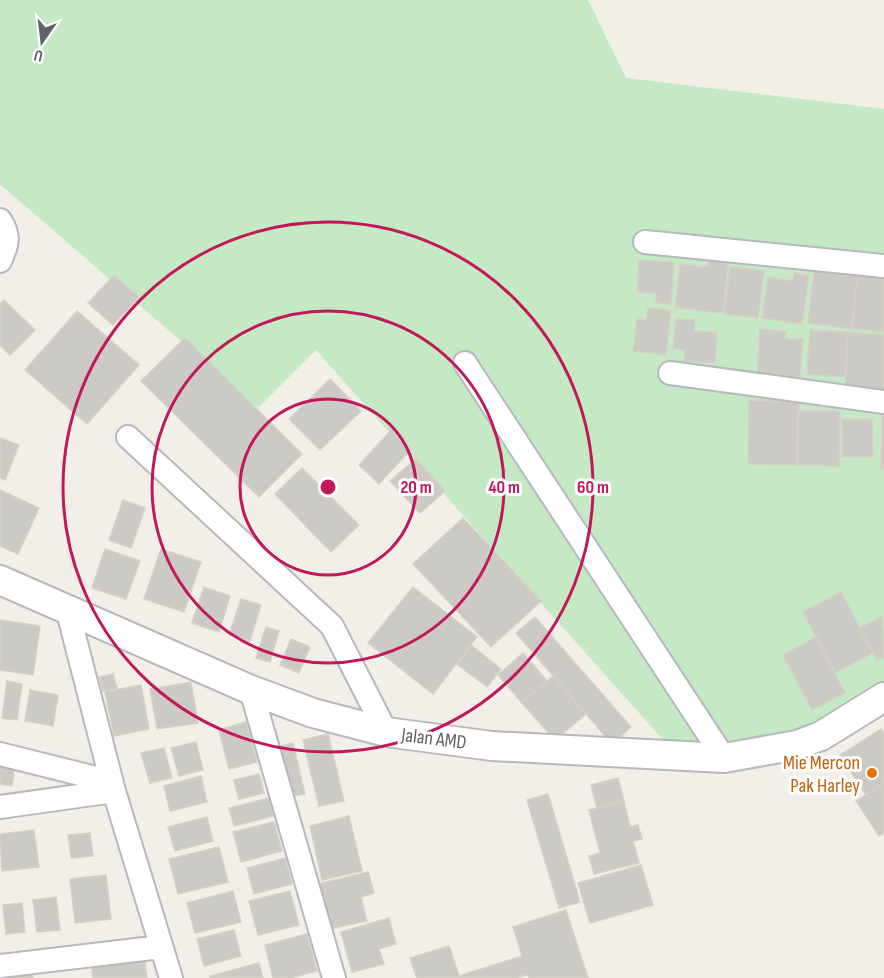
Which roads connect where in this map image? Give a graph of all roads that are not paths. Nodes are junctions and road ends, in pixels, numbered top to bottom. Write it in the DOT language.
graph roads {
  1 [pos="0,220"];
  2 [pos="645,242"];
  3 [pos="0,261"];
  4 [pos="884,266"];
  5 [pos="465,363"];
  6 [pos="670,373"];
  7 [pos="884,402"];
  8 [pos="128,437"];
  9 [pos="0,580"];
  10 [pos="67,608"];
  11 [pos="251,690"];
  12 [pos="882,701"];
  13 [pos="386,732"];
  14 [pos="0,754"];
  15 [pos="724,758"];
  16 [pos="113,787"];
  17 [pos="0,807"];
  18 [pos="161,947"];
  19 [pos="0,966"];
  20 [pos="171,978"];
  21 [pos="334,978"];
  1 -- 3 [label="street"];
  2 -- 4 [label="street"];
  5 -- 15 [label="street"];
  6 -- 7 [label="street"];
  8 -- 13 [label="street"];
  9 -- 10 [label="street, Jalan AMD"];
  10 -- 11 [label="street, Jalan AMD"];
  10 -- 16 [label="street"];
  11 -- 13 [label="street, Jalan AMD"];
  11 -- 21 [label="street"];
  12 -- 15 [label="street, Jalan AMD"];
  13 -- 15 [label="street, Jalan AMD"];
  14 -- 16 [label="street"];
  16 -- 17 [label="street"];
  16 -- 18 [label="street"];
  18 -- 19 [label="street"];
  18 -- 20 [label="street"];
}
